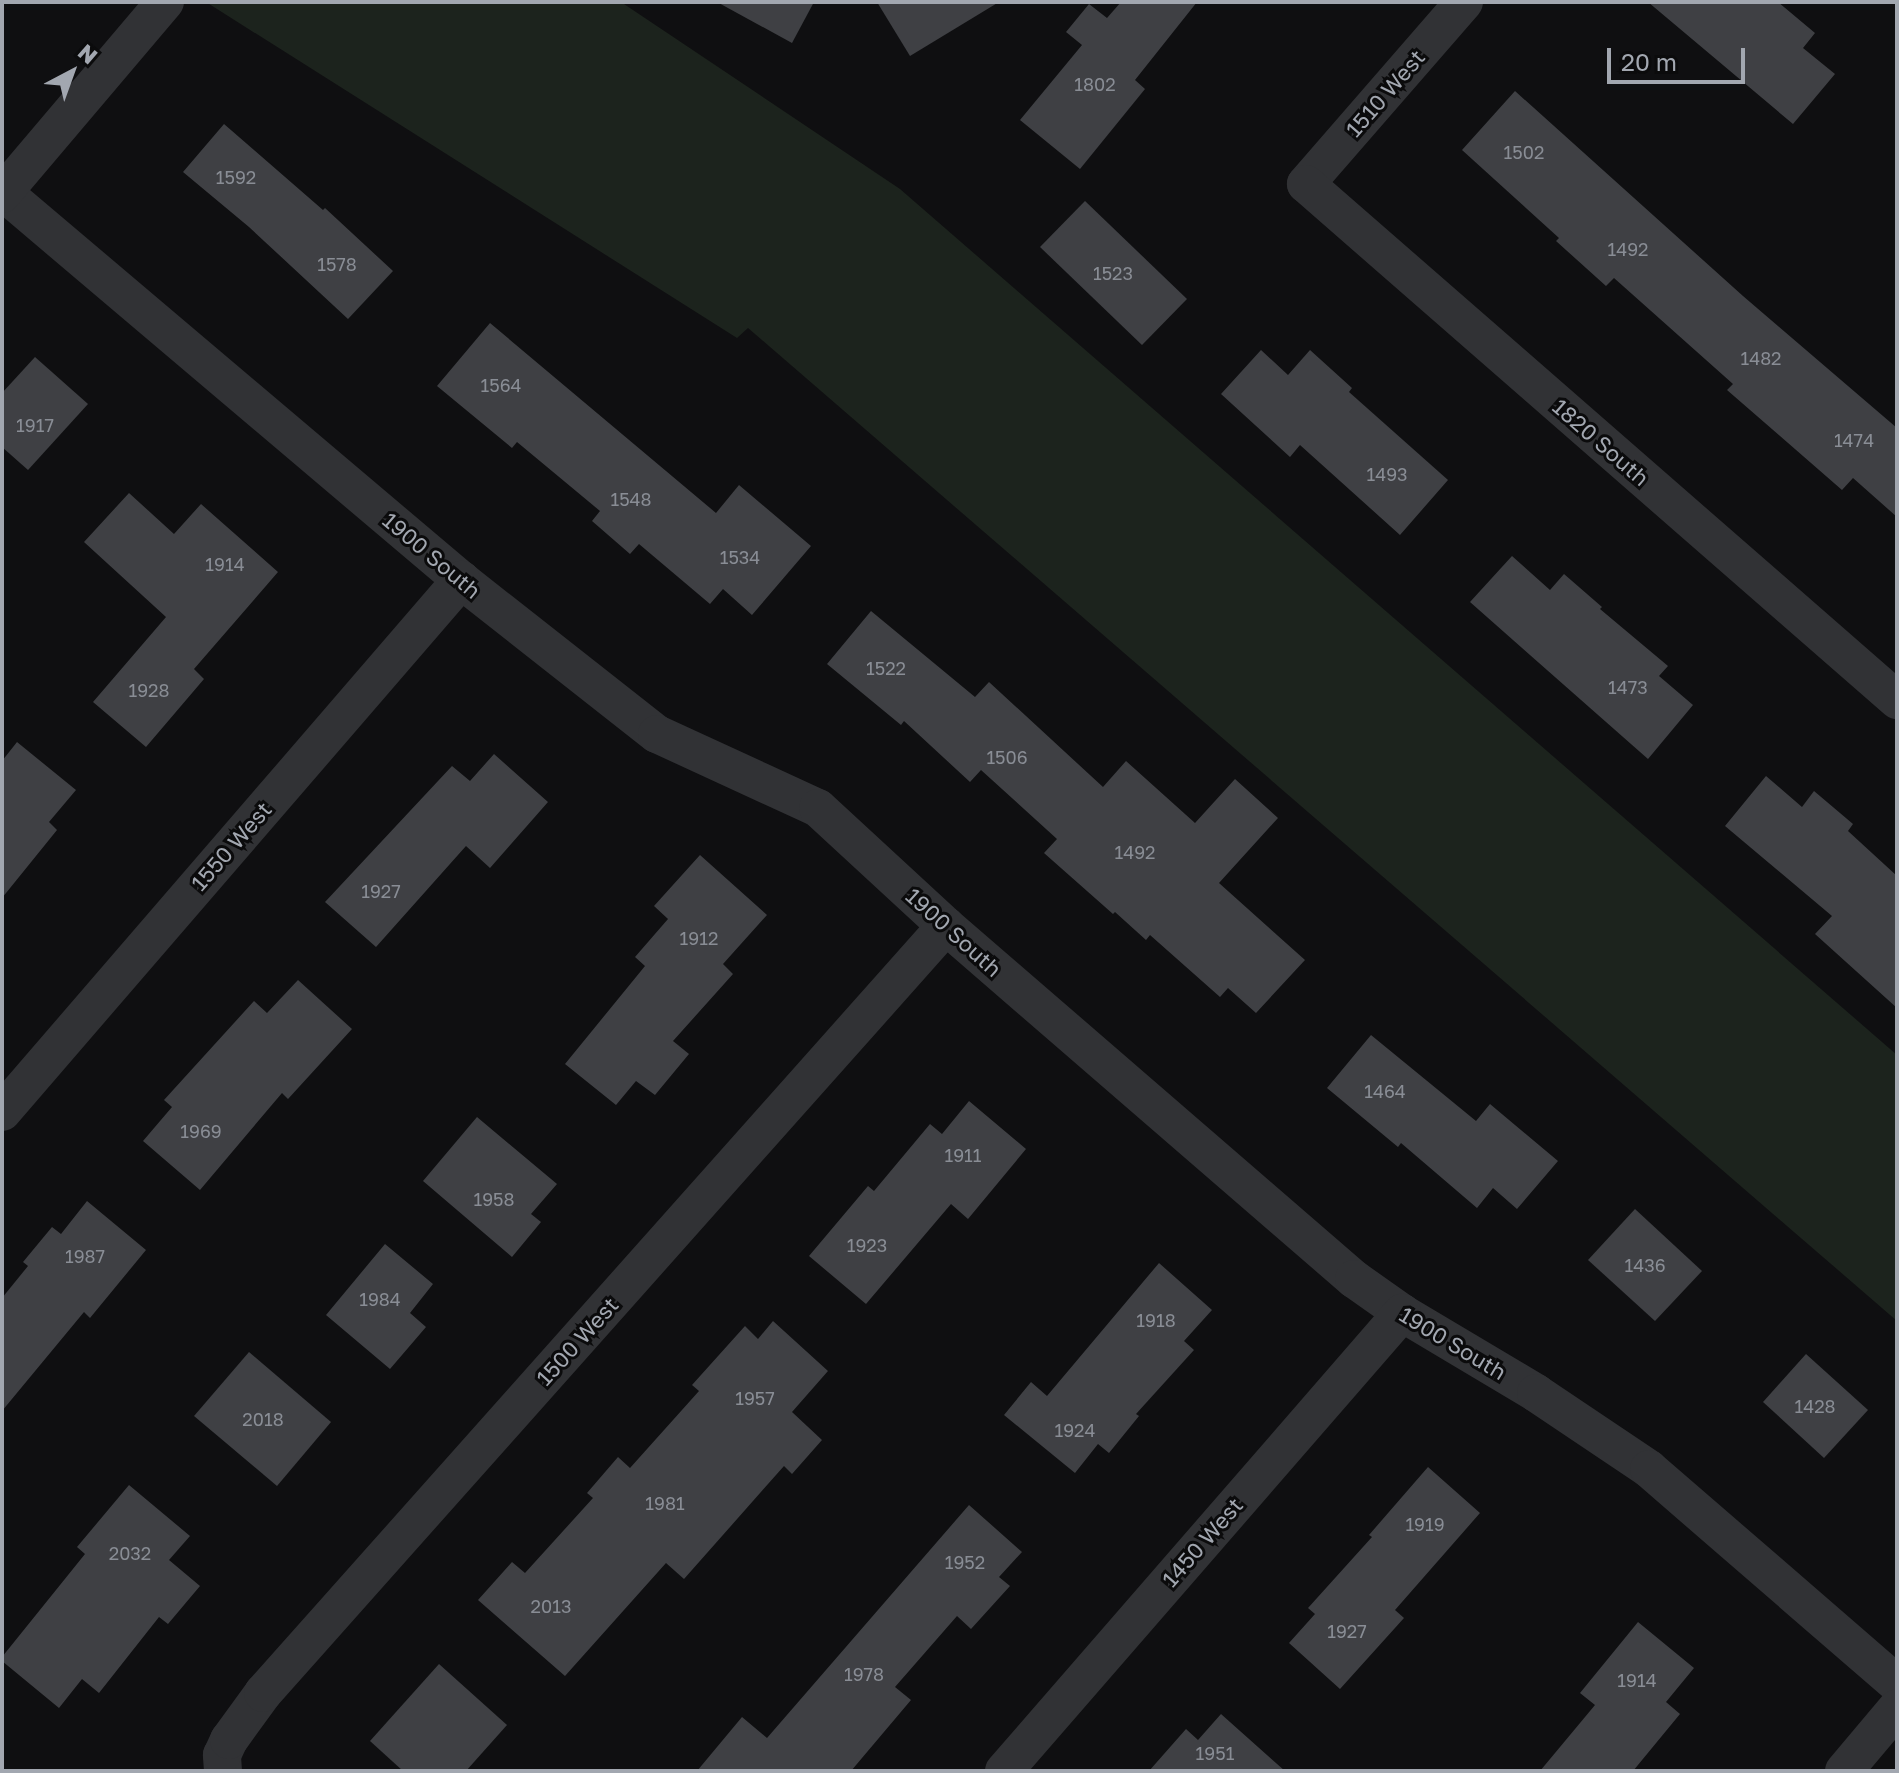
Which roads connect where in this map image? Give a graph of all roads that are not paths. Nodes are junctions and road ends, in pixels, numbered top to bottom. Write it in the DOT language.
graph roads {
  1 [pos="165,2"];
  2 [pos="1464,2"];
  3 [pos="1306,184"];
  4 [pos="3,193"];
  5 [pos="461,580"];
  6 [pos="1897,700"];
  7 [pos="946,926"];
  8 [pos="2,1112"];
  9 [pos="1402,1313"];
  10 [pos="1897,1684"];
  11 [pos="1897,1708"];
  12 [pos="222,1767"];
  13 [pos="1004,1771"];
  14 [pos="1844,1771"];
  1 -- 4 [label="street"];
  2 -- 3 [label="street, 1510 West"];
  3 -- 6 [label="street, 1820 South"];
  4 -- 5 [label="street, 1900 South"];
  5 -- 7 [label="street, 1900 South"];
  5 -- 8 [label="street, 1550 West"];
  7 -- 9 [label="street, 1900 South"];
  7 -- 12 [label="street, 1500 West"];
  9 -- 10 [label="street, 1900 South"];
  9 -- 13 [label="street, 1450 West"];
  11 -- 14 [label="street"];
}
